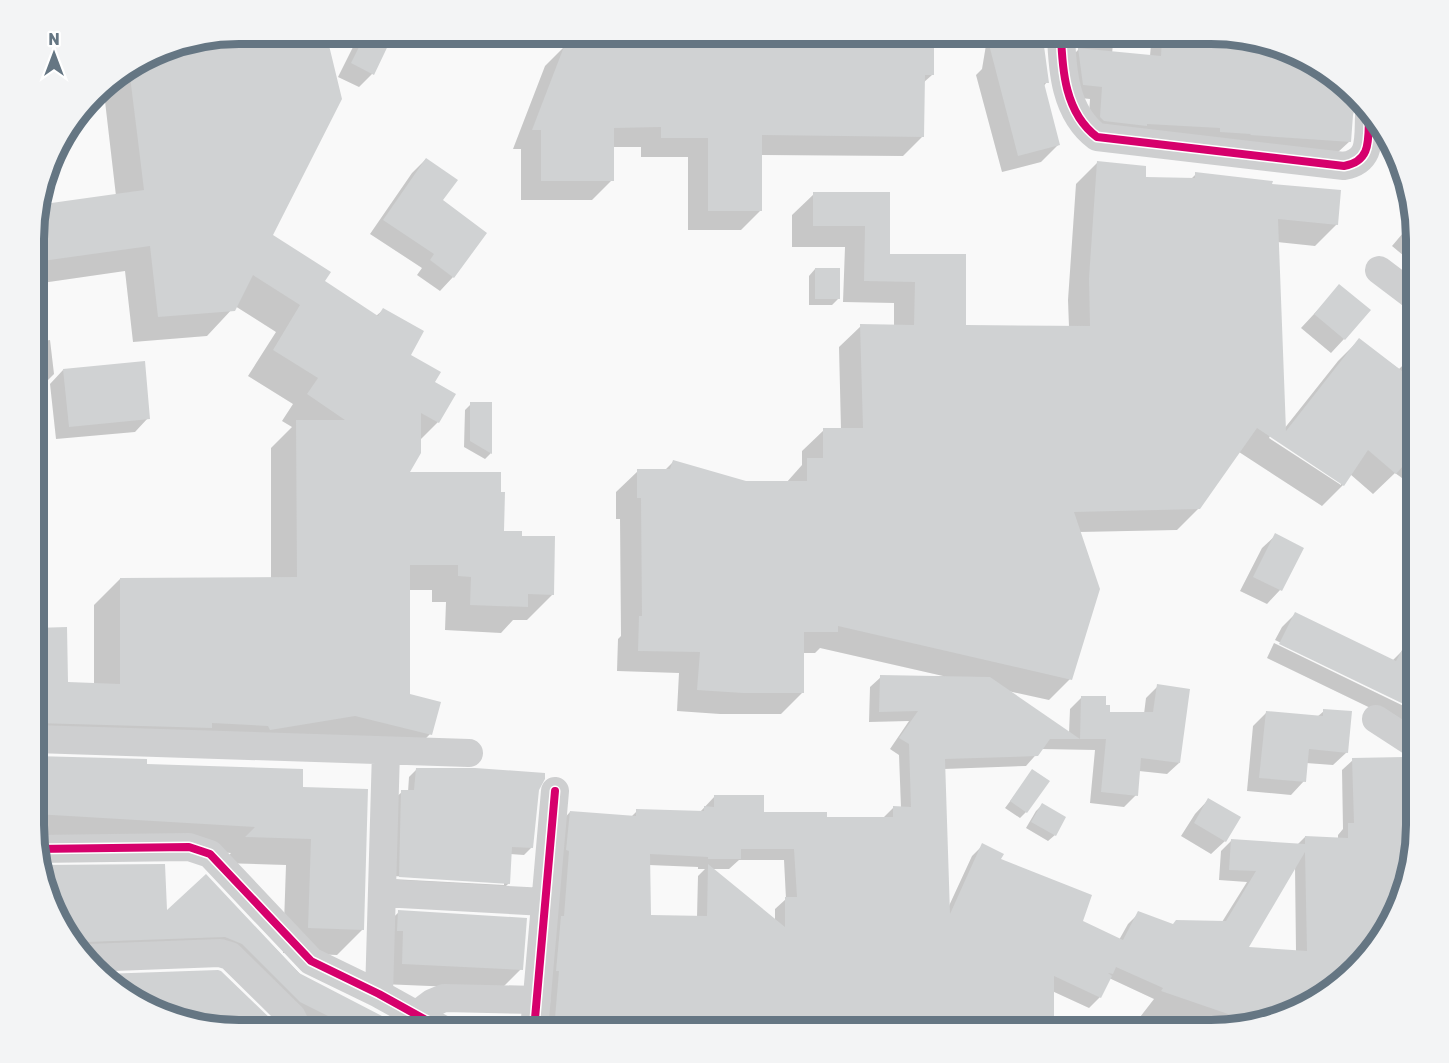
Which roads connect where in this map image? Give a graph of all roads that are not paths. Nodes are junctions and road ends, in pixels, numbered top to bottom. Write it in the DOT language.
graph roads {
  1 [pos="1062,44"];
  2 [pos="1369,125"];
  3 [pos="1379,270"];
  4 [pos="1405,290"];
  5 [pos="1376,719"];
  6 [pos="1405,738"];
  7 [pos="44,739"];
  8 [pos="386,751"];
  9 [pos="469,753"];
  10 [pos="555,791"];
  11 [pos="45,849"];
  12 [pos="382,893"];
  13 [pos="545,902"];
  14 [pos="97,958"];
  15 [pos="379,994"];
  16 [pos="537,1000"];
  17 [pos="416,1015"];
  18 [pos="293,1019"];
  19 [pos="424,1019"];
  20 [pos="535,1019"];
  1 -- 2 [label="street"];
  3 -- 4 [label="street"];
  5 -- 6 [label="street"];
  7 -- 8 [label="street"];
  8 -- 9 [label="street"];
  8 -- 12 [label="street"];
  10 -- 13 [label="street"];
  11 -- 15 [label="street"];
  12 -- 13 [label="street"];
  12 -- 15 [label="street"];
  13 -- 16 [label="street"];
  14 -- 18 [label="street"];
  15 -- 17 [label="street"];
  16 -- 17 [label="street"];
  16 -- 20 [label="street"];
  17 -- 19 [label="street"];
}
